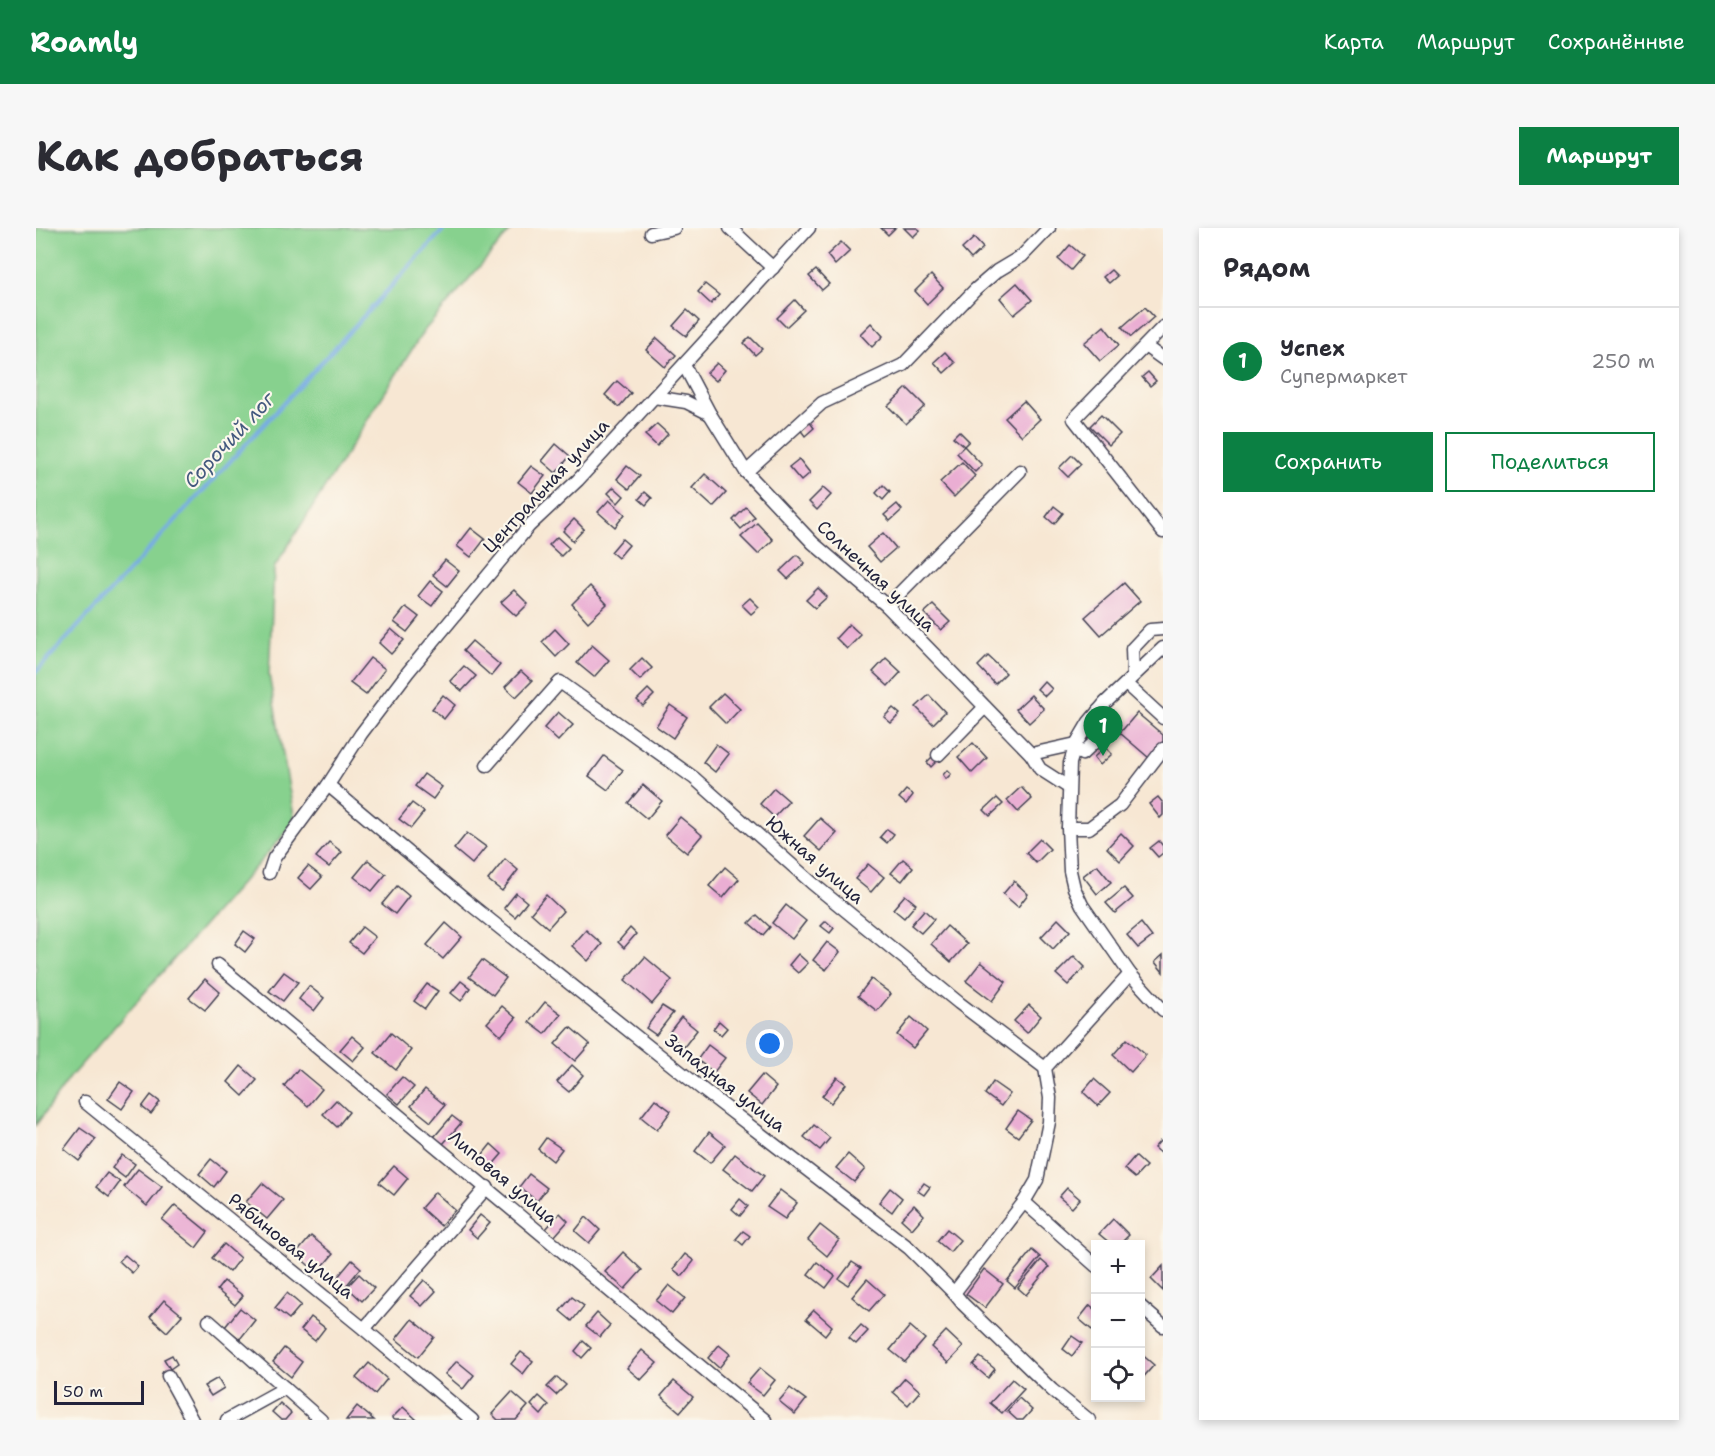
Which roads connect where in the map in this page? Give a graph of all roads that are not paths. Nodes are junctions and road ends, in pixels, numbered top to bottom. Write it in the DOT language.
graph roads {
  1 [pos="674,228"];
  2 [pos="730,228"];
  3 [pos="810,228"];
  4 [pos="1049,228"];
  5 [pos="651,233"];
  6 [pos="773,268"];
  7 [pos="1163,327"];
  8 [pos="1145,346"];
  9 [pos="1163,359"];
  10 [pos="684,365"];
  11 [pos="654,397"];
  12 [pos="710,414"];
  13 [pos="1020,471"];
  14 [pos="746,472"];
  15 [pos="1163,532"];
  16 [pos="887,606"];
  17 [pos="1163,629"];
  18 [pos="1163,648"];
  19 [pos="1129,680"];
  20 [pos="985,707"];
  21 [pos="1098,711"];
  22 [pos="1163,718"];
  23 [pos="1075,747"];
  24 [pos="1163,749"];
  25 [pos="1031,754"];
  26 [pos="938,755"];
  27 [pos="487,765"];
  28 [pos="328,785"];
  29 [pos="1068,787"];
  30 [pos="1068,828"];
  31 [pos="269,873"];
  32 [pos="218,965"];
  33 [pos="1130,974"];
  34 [pos="1163,1010"];
  35 [pos="1046,1068"];
  36 [pos="85,1102"];
  37 [pos="487,1187"];
  38 [pos="1024,1202"];
  39 [pos="1091,1262"];
  40 [pos="954,1293"];
  41 [pos="1145,1310"];
  42 [pos="209,1321"];
  43 [pos="1163,1326"];
  44 [pos="364,1329"];
  45 [pos="168,1376"];
  46 [pos="285,1388"];
  47 [pos="192,1420"];
  48 [pos="226,1420"];
  49 [pos="321,1420"];
  50 [pos="472,1420"];
  51 [pos="765,1420"];
  52 [pos="1089,1420"];
  1 -- 5 [label="street"];
  2 -- 6 [label="street"];
  3 -- 6 [label="street, Центральная улица"];
  4 -- 14 [label="street"];
  6 -- 10 [label="street, Центральная улица"];
  7 -- 8 [label="street"];
  8 -- 9 [label="street"];
  8 -- 15 [label="street"];
  10 -- 11 [label="street, Центральная улица"];
  10 -- 12 [label="street, Солнечная улица"];
  11 -- 12 [label="street"];
  11 -- 28 [label="street, Центральная улица"];
  12 -- 14 [label="street, Солнечная улица"];
  13 -- 16 [label="street"];
  14 -- 16 [label="street, Солнечная улица"];
  16 -- 20 [label="street, Солнечная улица"];
  17 -- 19 [label="street"];
  18 -- 19 [label="street"];
  19 -- 21 [label="street"];
  19 -- 22 [label="street"];
  20 -- 25 [label="street, Солнечная улица"];
  20 -- 26 [label="street"];
  21 -- 23 [label="street"];
  21 -- 23 [label="street"];
  23 -- 25 [label="street"];
  23 -- 29 [label="street"];
  24 -- 30 [label="street"];
  25 -- 29 [label="street, Солнечная улица"];
  27 -- 35 [label="street, Южная улица"];
  28 -- 31 [label="street, Центральная улица"];
  28 -- 40 [label="street, Западная улица"];
  29 -- 30 [label="street"];
  30 -- 33 [label="street"];
  32 -- 37 [label="street, Липовая улица"];
  33 -- 34 [label="street"];
  33 -- 35 [label="street"];
  35 -- 38 [label="street"];
  36 -- 44 [label="street, Рябиновая улица"];
  37 -- 44 [label="street"];
  37 -- 51 [label="street, Липовая улица"];
  38 -- 39 [label="street"];
  38 -- 40 [label="street"];
  40 -- 52 [label="street, Западная улица"];
  41 -- 43 [label="street"];
  42 -- 46 [label="street"];
  44 -- 50 [label="street, Рябиновая улица"];
  45 -- 47 [label="street"];
  46 -- 48 [label="street"];
  46 -- 49 [label="street"];
}
